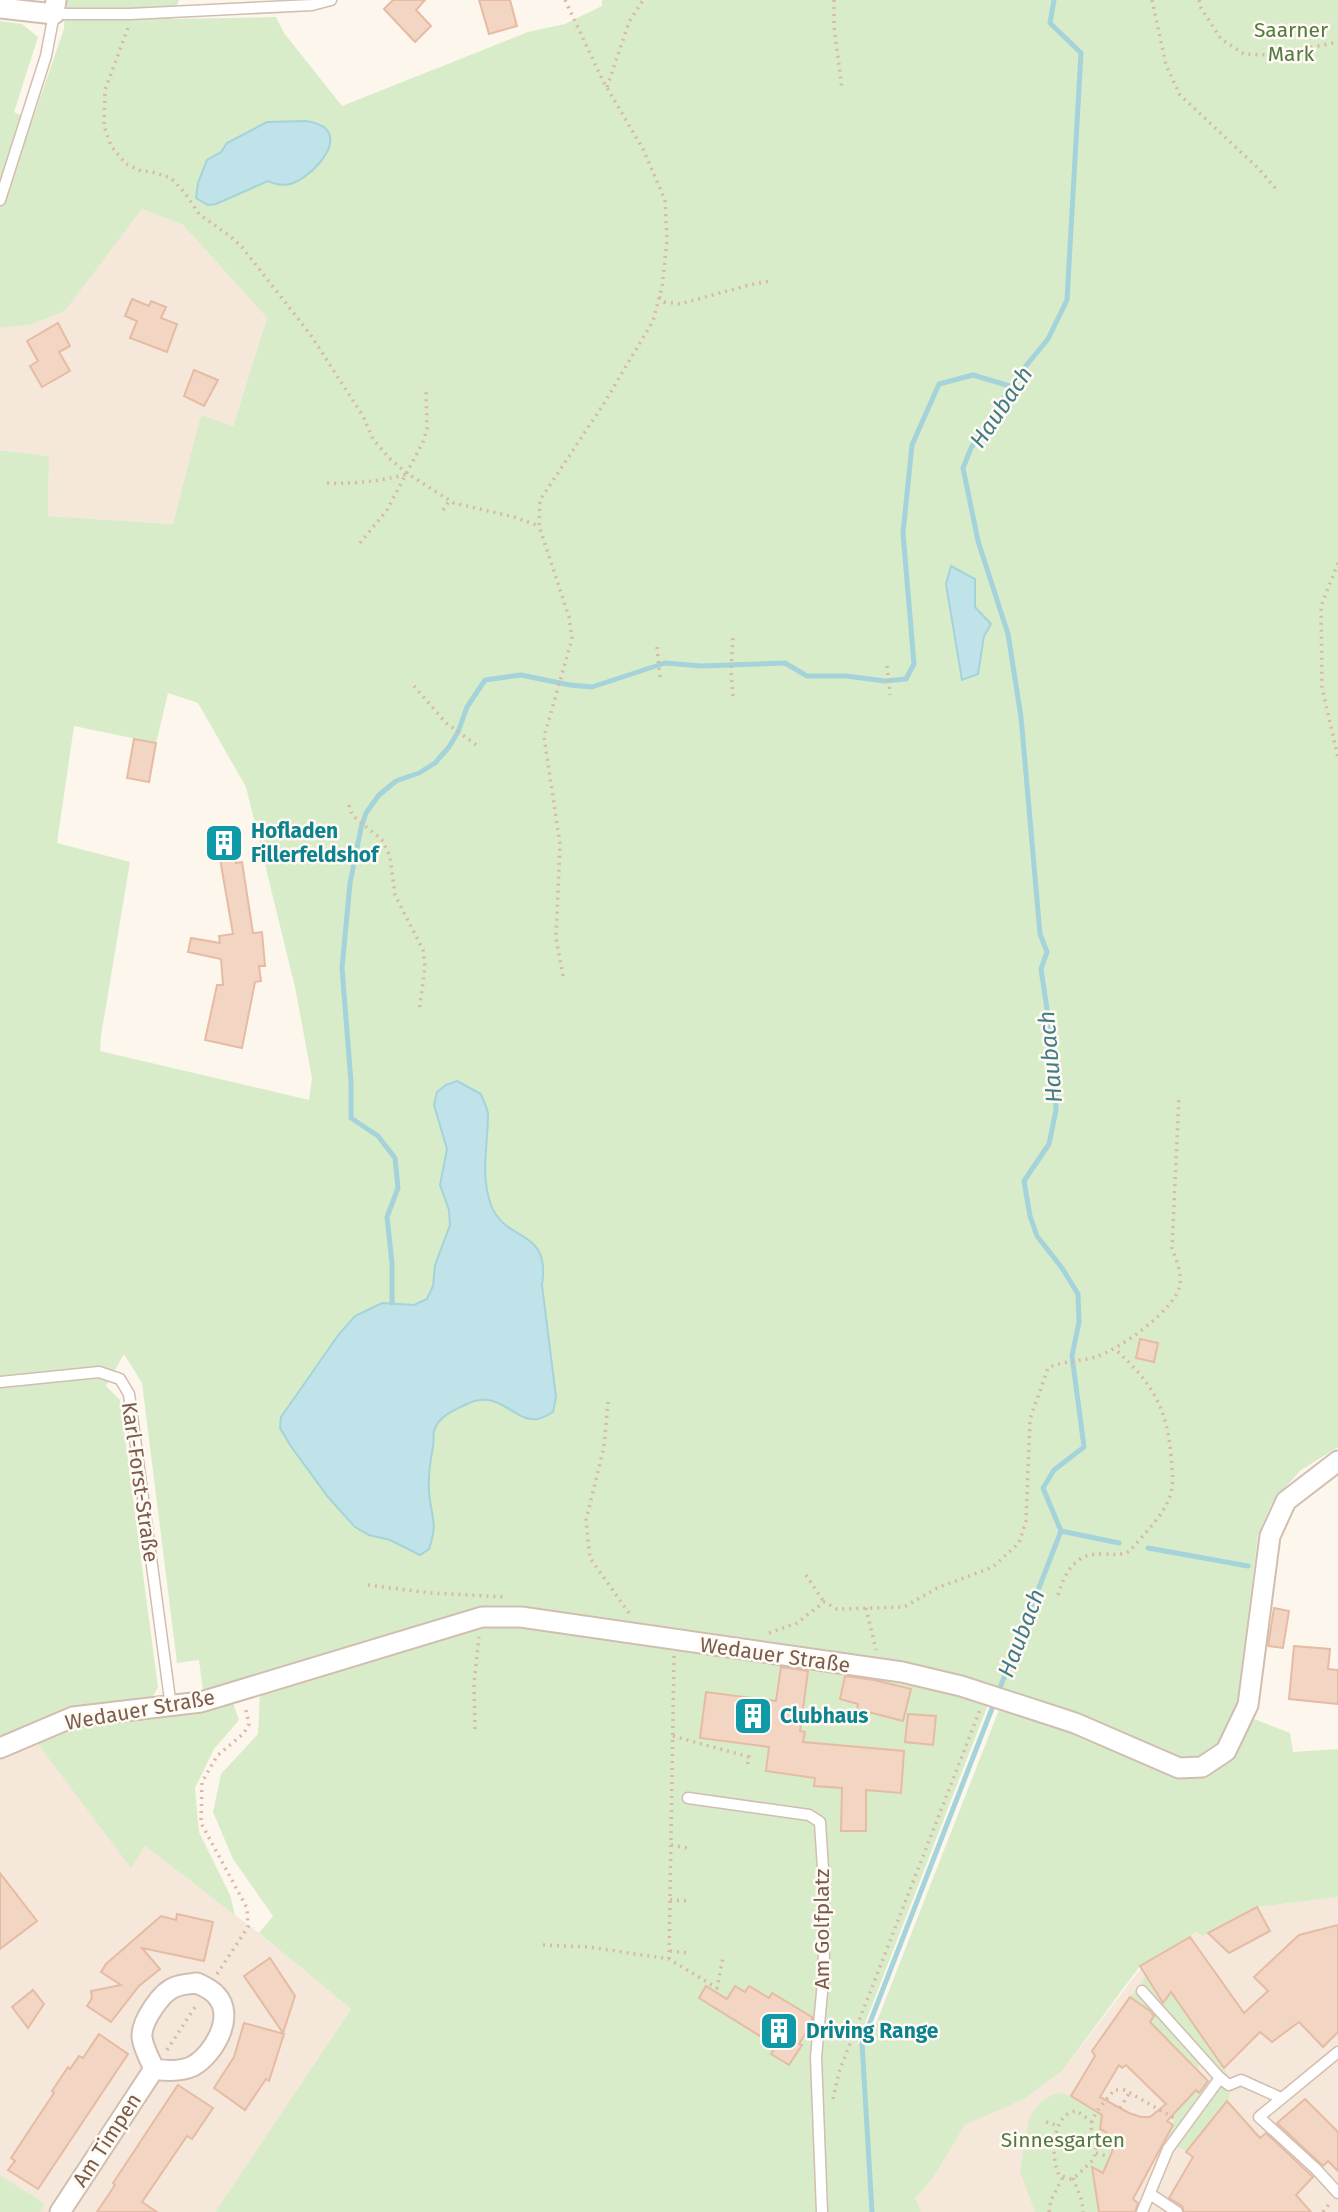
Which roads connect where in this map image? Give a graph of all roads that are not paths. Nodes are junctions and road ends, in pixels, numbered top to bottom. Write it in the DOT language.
graph roads {
  1 [pos="331,0"];
  2 [pos="55,7"];
  3 [pos="0,8"];
  4 [pos="0,201"];
  5 [pos="0,1382"];
  6 [pos="1338,1461"];
  7 [pos="171,1707"];
  8 [pos="0,1748"];
  9 [pos="688,1798"];
  10 [pos="1142,1991"];
  11 [pos="1338,2052"];
  12 [pos="155,2069"];
  13 [pos="1220,2078"];
  14 [pos="1281,2098"];
  15 [pos="1338,2193"];
  16 [pos="1150,2194"];
  17 [pos="60,2212"];
  18 [pos="822,2212"];
  19 [pos="1142,2212"];
  20 [pos="1177,2212"];
  1 -- 2 [label="lane"];
  2 -- 3 [label="street"];
  2 -- 4 [label="lane"];
  5 -- 7 [label="lane, Karl-Forst-Straße"];
  6 -- 7 [label="street, Wedauer Straße"];
  7 -- 8 [label="street, Wedauer Straße"];
  9 -- 18 [label="lane, Am Golfplatz"];
  10 -- 13 [label="lane"];
  11 -- 14 [label="lane"];
  12 -- 12 [label="street"];
  12 -- 17 [label="street, Am Timpen"];
  13 -- 14 [label="lane"];
  13 -- 16 [label="lane"];
  14 -- 15 [label="lane"];
  16 -- 19 [label="lane"];
  16 -- 20 [label="lane"];
}
